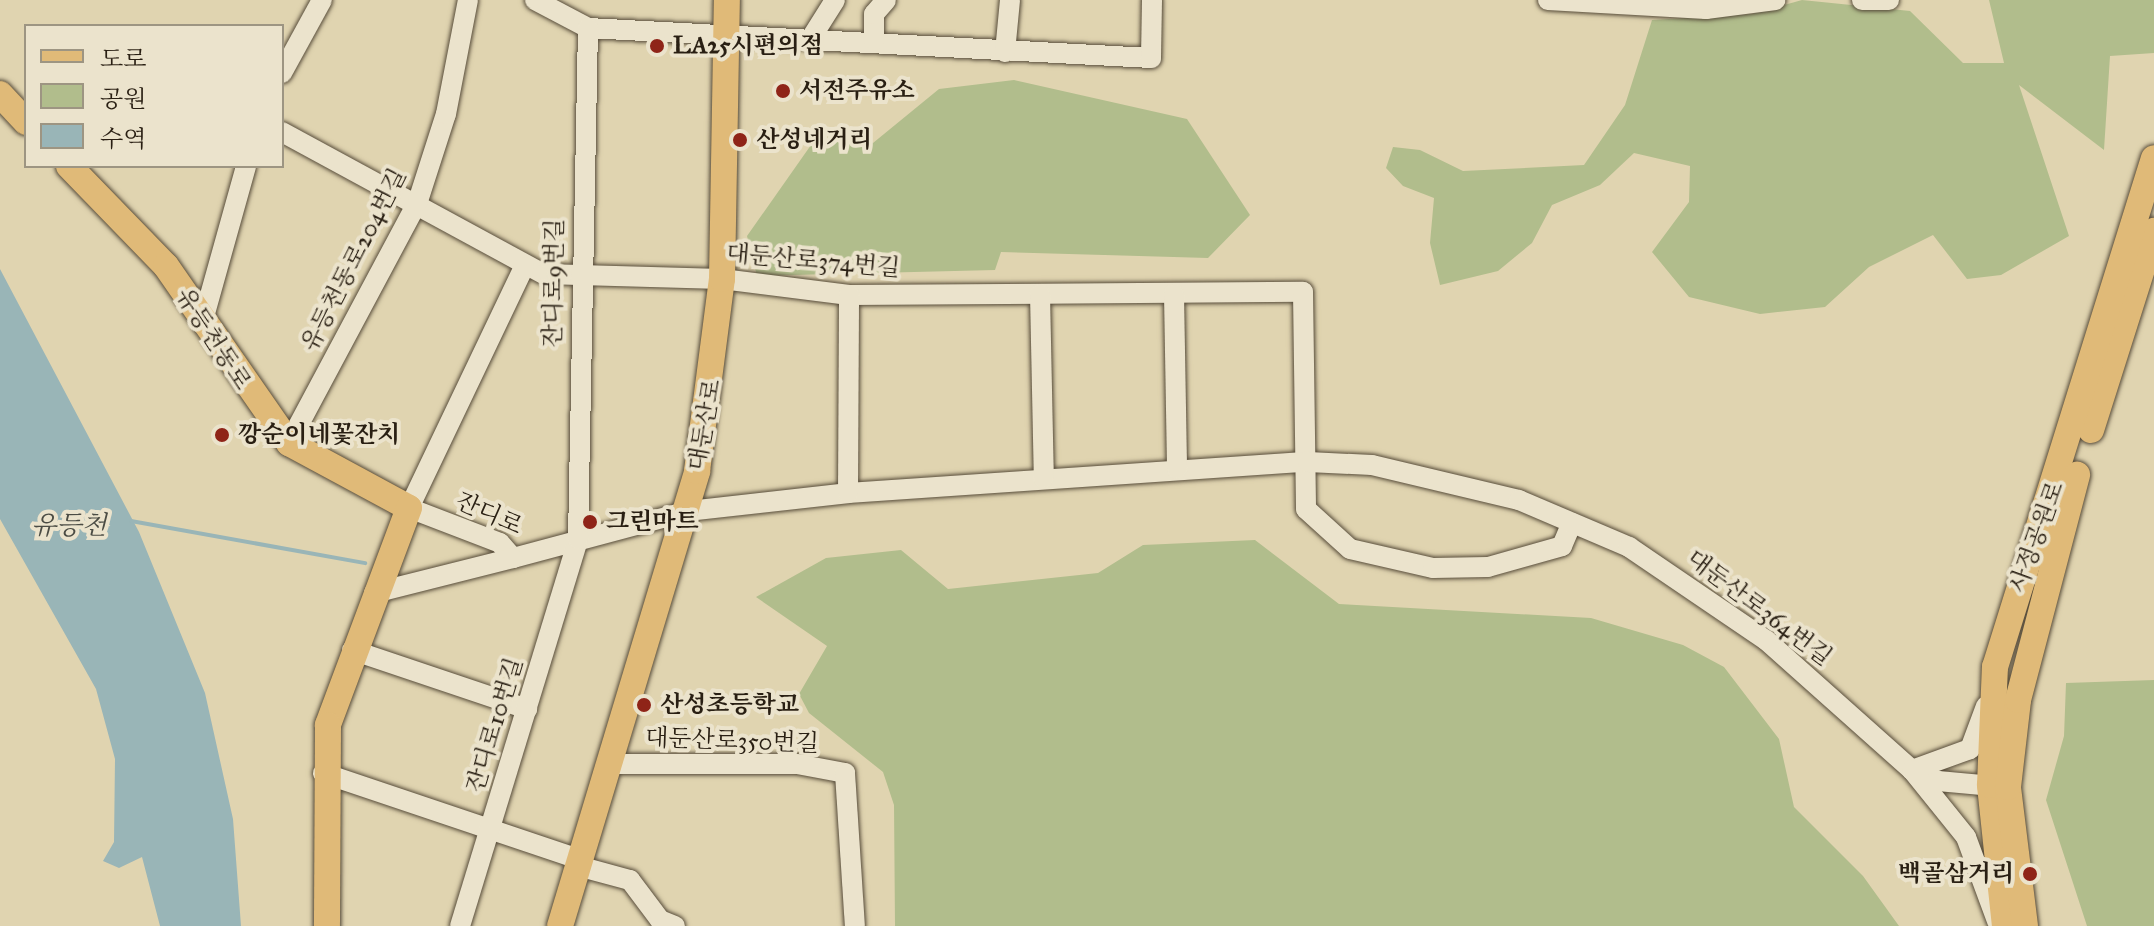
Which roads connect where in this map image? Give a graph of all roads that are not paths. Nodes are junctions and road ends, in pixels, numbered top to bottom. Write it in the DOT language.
graph roads {
  1 [pos="322,0"];
  2 [pos="468,0"];
  3 [pos="535,0"];
  4 [pos="727,0"];
  5 [pos="835,0"];
  6 [pos="886,0"];
  7 [pos="1010,0"];
  8 [pos="1152,0"];
  9 [pos="1548,0"];
  10 [pos="1775,0"];
  11 [pos="1862,0"];
  12 [pos="1889,0"];
  13 [pos="1644,4"];
  14 [pos="588,28"];
  15 [pos="726,31"];
  16 [pos="813,35"];
  17 [pos="874,40"];
  18 [pos="1005,52"];
  19 [pos="284,69"];
  20 [pos="0,94"];
  21 [pos="24,120"];
  22 [pos="284,133"];
  23 [pos="2154,158"];
  24 [pos="71,168"];
  25 [pos="246,168"];
  26 [pos="418,201"];
  27 [pos="2154,231"];
  28 [pos="166,266"];
  29 [pos="524,267"];
  30 [pos="219,275"];
  31 [pos="580,278"];
  32 [pos="722,279"];
  33 [pos="1040,294"];
  34 [pos="1174,294"];
  35 [pos="849,295"];
  36 [pos="202,324"];
  37 [pos="289,443"];
  38 [pos="1308,462"];
  39 [pos="1177,469"];
  40 [pos="1044,478"];
  41 [pos="848,493"];
  42 [pos="409,508"];
  43 [pos="688,511"];
  44 [pos="1572,523"];
  45 [pos="578,539"];
  46 [pos="513,558"];
  47 [pos="374,593"];
  48 [pos="352,650"];
  49 [pos="1995,667"];
  50 [pos="527,709"];
  51 [pos="608,764"];
  52 [pos="1912,770"];
  53 [pos="323,773"];
  54 [pos="1999,786"];
  55 [pos="489,834"];
  56 [pos="579,863"];
  57 [pos="327,926"];
  58 [pos="460,926"];
  59 [pos="560,926"];
  60 [pos="675,926"];
  61 [pos="855,926"];
  62 [pos="2002,926"];
  63 [pos="2025,926"];
  1 -- 19 [label="street"];
  2 -- 26 [label="street, 유등천동로204번길"];
  3 -- 14 [label="street"];
  4 -- 15 [label="main road, 대둔산로"];
  5 -- 16 [label="street"];
  6 -- 17 [label="street"];
  7 -- 18 [label="street"];
  8 -- 18 [label="street"];
  9 -- 13 [label="street"];
  10 -- 13 [label="street"];
  11 -- 12 [label="street"];
  14 -- 15 [label="street"];
  14 -- 31 [label="street, 잔디로9번길"];
  15 -- 16 [label="street"];
  15 -- 32 [label="main road, 대둔산로"];
  16 -- 17 [label="street"];
  17 -- 18 [label="street"];
  20 -- 21 [label="main road"];
  22 -- 26 [label="street, 대둔산로374번길"];
  23 -- 49 [label="main road, 사정공원로"];
  24 -- 28 [label="main road, 유등천동로"];
  25 -- 30 [label="street"];
  26 -- 29 [label="street, 대둔산로374번길"];
  26 -- 37 [label="street, 유등천동로204번길"];
  27 -- 54 [label="main road, 사정공원로"];
  28 -- 30 [label="street"];
  28 -- 36 [label="main road, 유등천동로"];
  29 -- 31 [label="street, 대둔산로374번길"];
  29 -- 42 [label="street"];
  30 -- 36 [label="street"];
  31 -- 32 [label="street, 대둔산로374번길"];
  31 -- 45 [label="street, 잔디로9번길"];
  32 -- 35 [label="street, 대둔산로374번길"];
  32 -- 43 [label="main road, 대둔산로"];
  33 -- 34 [label="street, 대둔산로374번길"];
  33 -- 35 [label="street, 대둔산로374번길"];
  33 -- 40 [label="street"];
  34 -- 38 [label="street, 대둔산로374번길"];
  34 -- 39 [label="street"];
  35 -- 41 [label="street"];
  36 -- 37 [label="main road, 유등천동로"];
  37 -- 42 [label="main road, 유등천동로"];
  38 -- 39 [label="street, 대둔산로364번길"];
  38 -- 44 [label="street, 대둔산로364번길"];
  38 -- 44 [label="street"];
  39 -- 40 [label="street, 대둔산로364번길"];
  40 -- 41 [label="street, 대둔산로364번길"];
  41 -- 43 [label="street, 대둔산로364번길"];
  42 -- 46 [label="street, 잔디로"];
  42 -- 47 [label="main road"];
  43 -- 45 [label="street, 잔디로"];
  43 -- 51 [label="main road, 대둔산로"];
  44 -- 52 [label="street, 대둔산로364번길"];
  45 -- 46 [label="street, 잔디로"];
  45 -- 50 [label="street, 잔디로10번길"];
  46 -- 47 [label="street"];
  47 -- 48 [label="main road"];
  48 -- 50 [label="street"];
  48 -- 53 [label="main road"];
  49 -- 52 [label="street"];
  49 -- 54 [label="main road, 사정공원로"];
  50 -- 55 [label="street, 잔디로10번길"];
  51 -- 56 [label="main road, 대둔산로"];
  51 -- 61 [label="street, 대둔산로350번길"];
  52 -- 54 [label="street"];
  52 -- 62 [label="street, 대둔산로364번길"];
  53 -- 55 [label="street"];
  53 -- 57 [label="main road"];
  54 -- 62 [label="main road, 사정공원로"];
  54 -- 63 [label="main road, 사정공원로"];
  55 -- 56 [label="street"];
  55 -- 58 [label="street, 잔디로10번길"];
  56 -- 59 [label="main road, 대둔산로"];
  56 -- 60 [label="street"];
}
